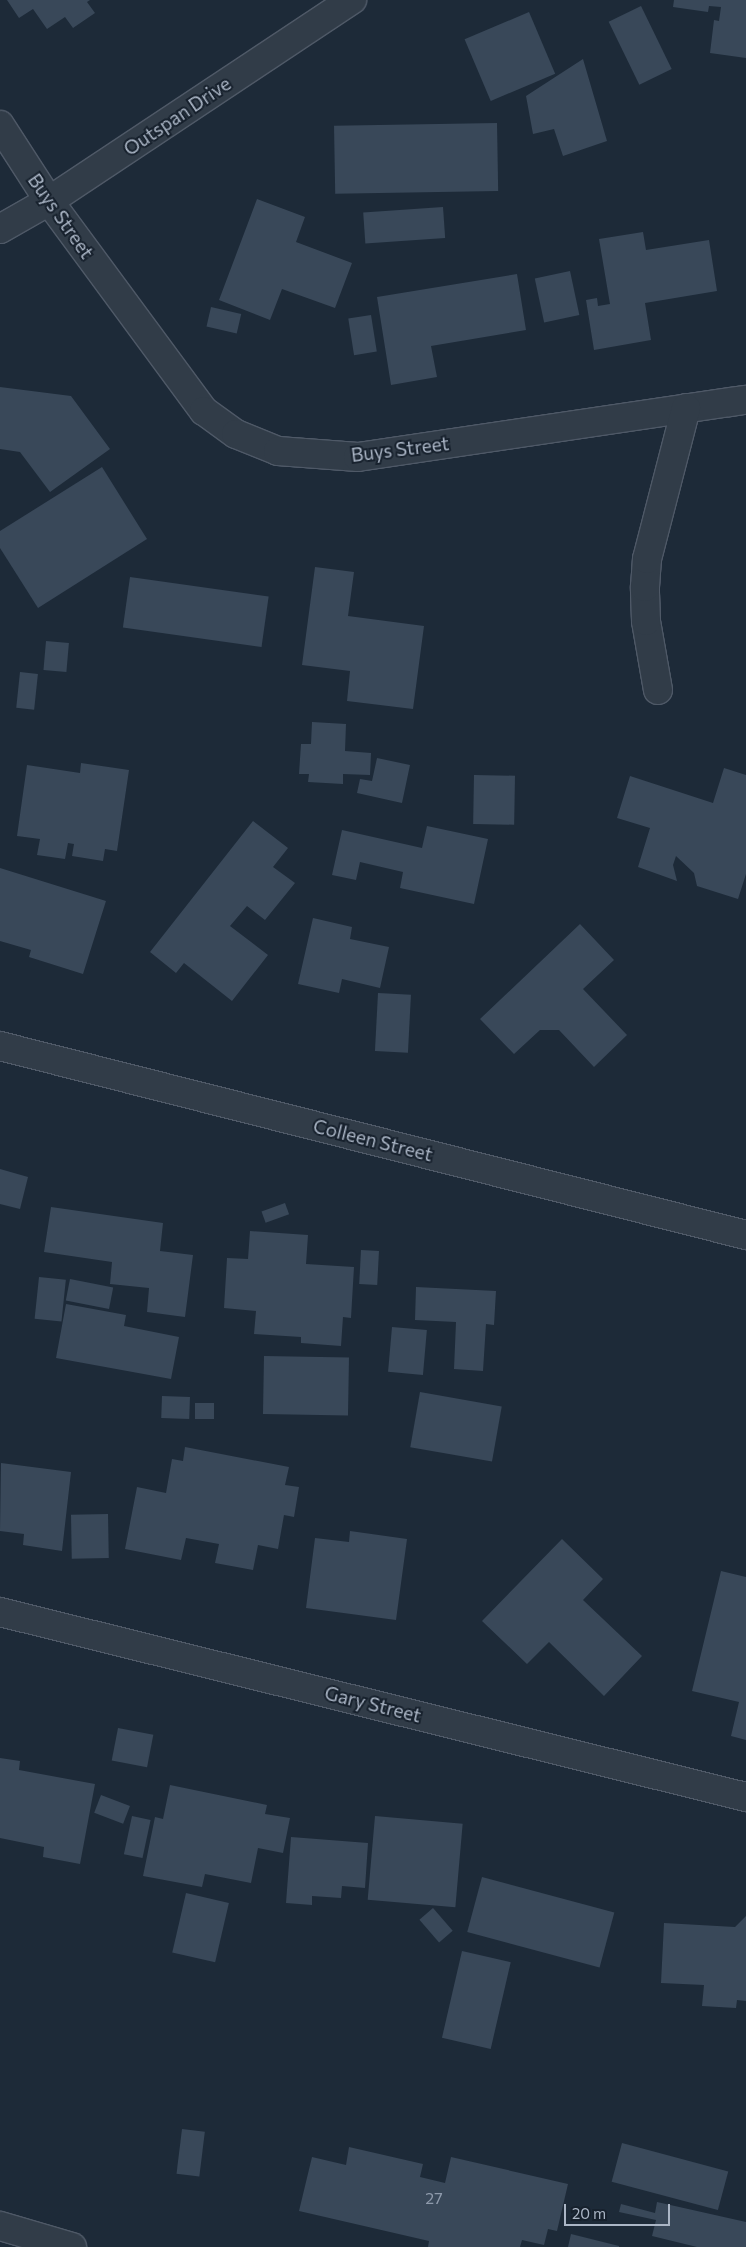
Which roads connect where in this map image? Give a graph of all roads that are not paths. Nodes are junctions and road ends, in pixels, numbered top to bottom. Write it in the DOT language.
graph roads {
  1 [pos="352,0"];
  2 [pos="0,125"];
  3 [pos="49,201"];
  4 [pos="0,229"];
  5 [pos="746,400"];
  6 [pos="686,408"];
  7 [pos="658,690"];
  8 [pos="0,1046"];
  9 [pos="746,1235"];
  10 [pos="0,1612"];
  11 [pos="746,1796"];
  12 [pos="0,2226"];
  13 [pos="72,2247"];
  1 -- 3 [label="street, Outspan Drive"];
  2 -- 3 [label="street, Buys Street"];
  3 -- 4 [label="street, Outspan Drive"];
  3 -- 6 [label="street, Buys Street"];
  5 -- 6 [label="street, Buys Street"];
  6 -- 7 [label="street"];
  8 -- 9 [label="street, Colleen Street"];
  10 -- 11 [label="street, Gary Street"];
  12 -- 13 [label="street"];
}
